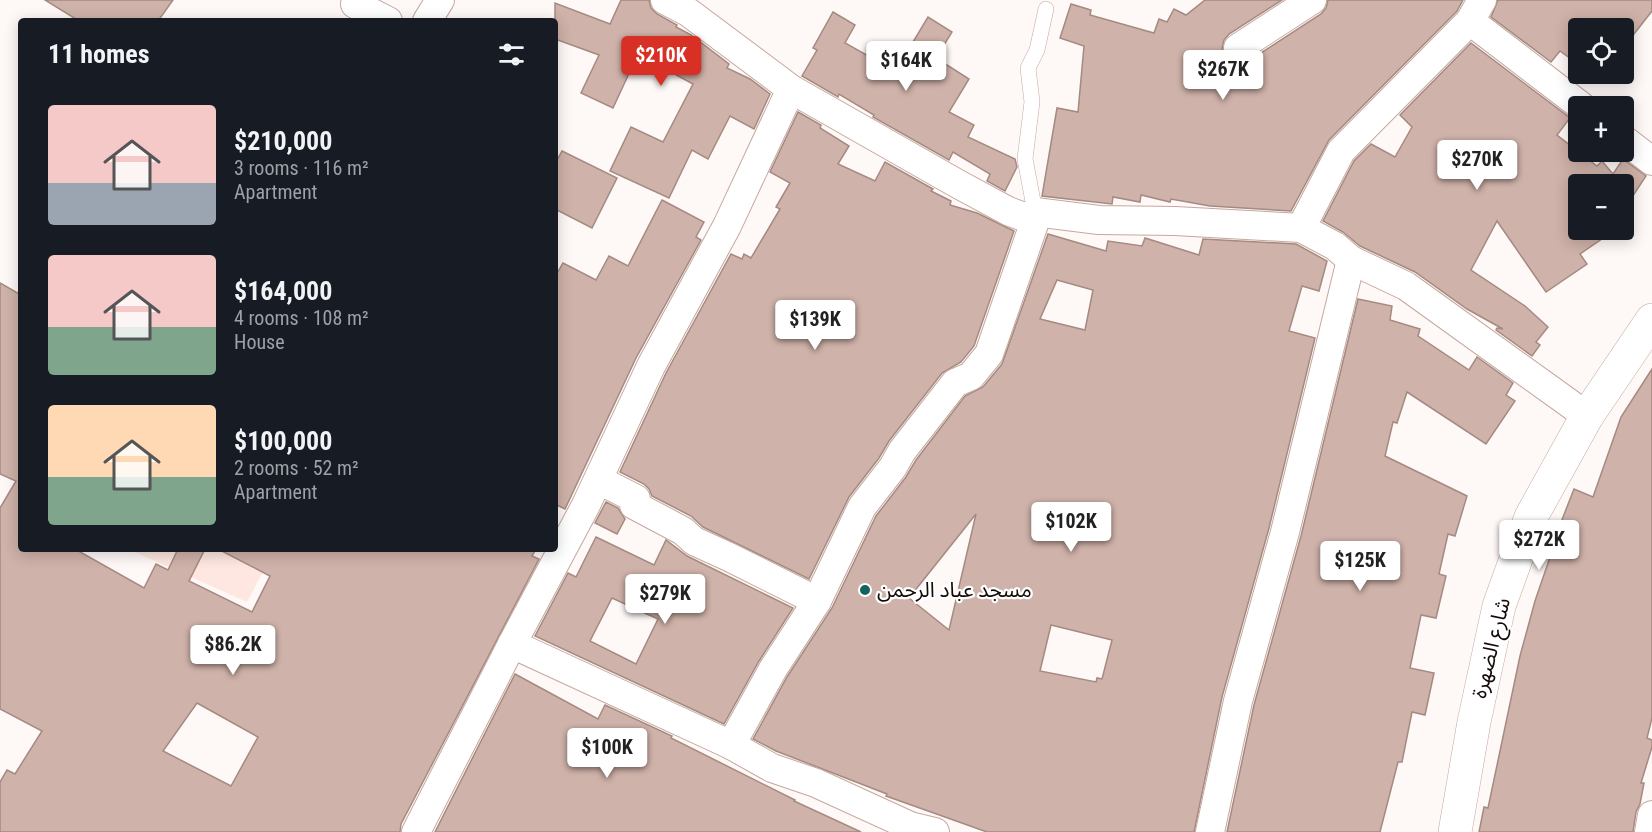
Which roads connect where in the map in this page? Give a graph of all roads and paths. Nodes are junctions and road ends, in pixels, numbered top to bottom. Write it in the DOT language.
graph roads {
  1 [pos="440,0"];
  2 [pos="665,0"];
  3 [pos="1312,0"];
  4 [pos="355,4"];
  5 [pos="1046,9"];
  6 [pos="1476,10"];
  7 [pos="382,18"];
  8 [pos="429,18"];
  9 [pos="1238,48"];
  10 [pos="791,89"];
  11 [pos="1570,96"];
  12 [pos="1634,147"];
  13 [pos="1652,161"];
  14 [pos="1035,217"];
  15 [pos="1301,228"];
  16 [pos="1351,260"];
  17 [pos="1652,320"];
  18 [pos="1587,416"];
  19 [pos="598,480"];
  20 [pos="817,601"];
  21 [pos="512,644"];
  22 [pos="731,745"];
  23 [pos="1652,815"];
  24 [pos="917,830"];
  25 [pos="416,832"];
  26 [pos="1210,832"];
  27 [pos="1455,832"];
  28 [pos="1649,832"];
  1 -- 8 [label="street"];
  2 -- 10 [label="street"];
  3 -- 9 [label="street"];
  4 -- 7 [label="street"];
  5 -- 14 [label="lane"];
  6 -- 11 [label="street"];
  6 -- 15 [label="street"];
  10 -- 14 [label="street"];
  10 -- 19 [label="street"];
  12 -- 13 [label="street"];
  14 -- 15 [label="street"];
  14 -- 20 [label="street"];
  15 -- 16 [label="street"];
  16 -- 18 [label="street"];
  16 -- 26 [label="street"];
  17 -- 18 [label="street, شارع الضهرة"];
  18 -- 27 [label="street, شارع الضهرة"];
  19 -- 20 [label="street"];
  19 -- 21 [label="street"];
  20 -- 22 [label="street"];
  21 -- 22 [label="street"];
  21 -- 25 [label="street"];
  22 -- 24 [label="street"];
  23 -- 28 [label="street"];
}
